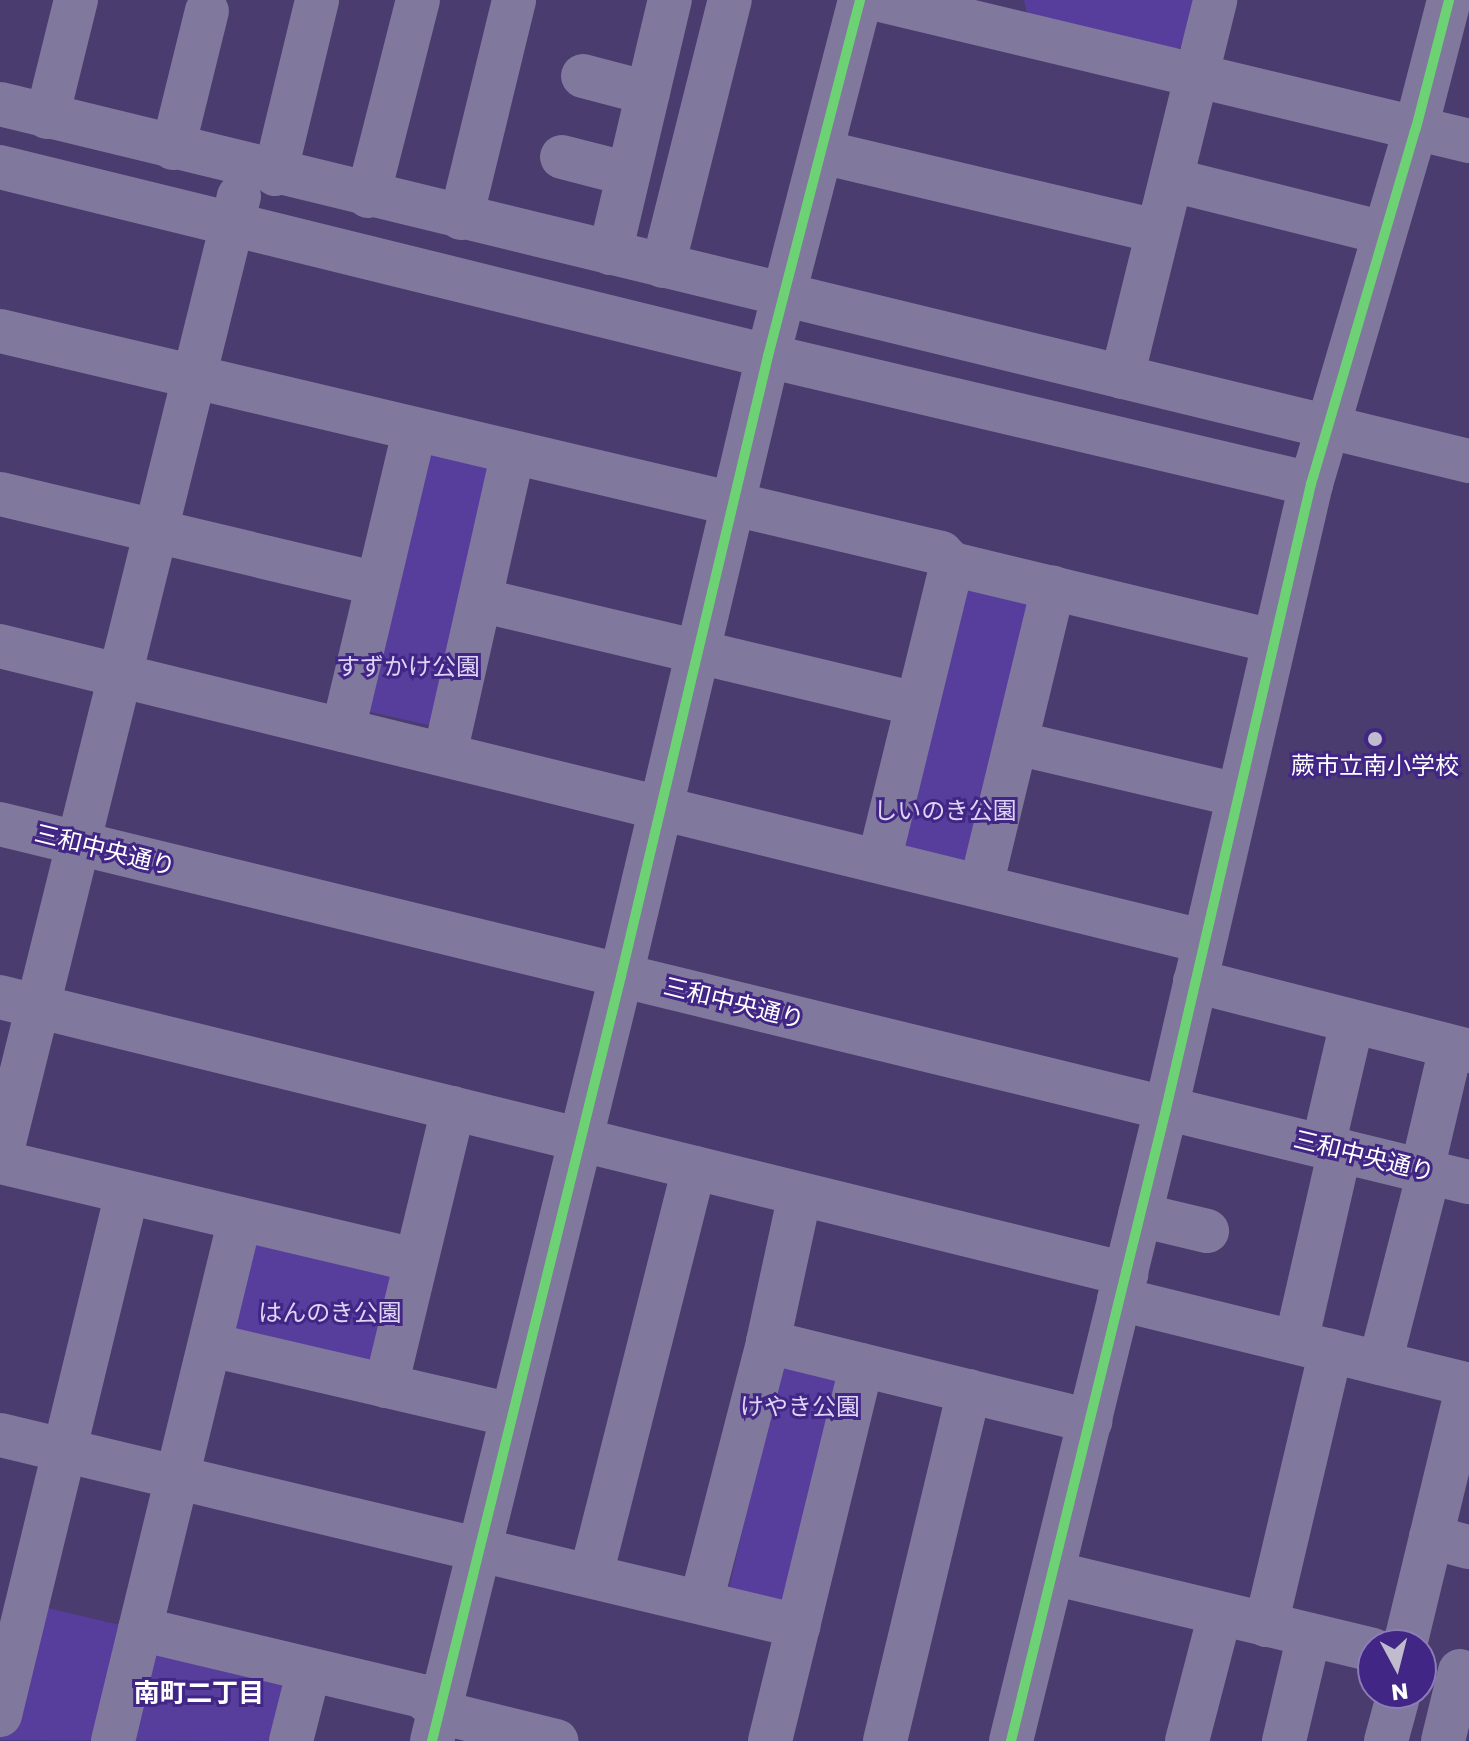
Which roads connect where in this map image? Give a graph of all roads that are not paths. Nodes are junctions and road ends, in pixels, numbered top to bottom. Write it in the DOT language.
graph roads {
  1 [pos="76,0"];
  2 [pos="317,0"];
  3 [pos="418,0"];
  4 [pos="514,0"];
  5 [pos="730,0"];
  6 [pos="860,0"];
  7 [pos="881,0"];
  8 [pos="1215,0"];
  9 [pos="1449,0"];
  10 [pos="657,3"];
  11 [pos="207,11"];
  12 [pos="1007,15"];
  13 [pos="583,76"];
  14 [pos="1198,77"];
  15 [pos="648,93"];
  16 [pos="0,104"];
  17 [pos="47,117"];
  18 [pos="1416,128"];
  19 [pos="1469,141"];
  20 [pos="173,148"];
  21 [pos="822,152"];
  22 [pos="562,157"];
  23 [pos="0,167"];
  24 [pos="262,170"];
  25 [pos="628,174"];
  26 [pos="1172,180"];
  27 [pos="368,196"];
  28 [pos="461,218"];
  29 [pos="231,223"];
  30 [pos="1156,231"];
  31 [pos="1385,233"];
  32 [pos="610,253"];
  33 [pos="663,266"];
  34 [pos="785,295"];
  35 [pos="0,331"];
  36 [pos="768,356"];
  37 [pos="193,377"];
  38 [pos="1122,377"];
  39 [pos="1328,427"];
  40 [pos="414,431"];
  41 [pos="513,453"];
  42 [pos="1469,461"];
  43 [pos="1311,484"];
  44 [pos="0,494"];
  45 [pos="733,504"];
  46 [pos="155,529"];
  47 [pos="952,564"];
  48 [pos="377,584"];
  49 [pos="1053,588"];
  50 [pos="480,600"];
  51 [pos="1273,641"];
  52 [pos="0,646"];
  53 [pos="697,653"];
  54 [pos="120,676"];
  55 [pos="917,704"];
  56 [pos="343,730"];
  57 [pos="1016,743"];
  58 [pos="445,754"];
  59 [pos="1237,795"];
  60 [pos="661,808"];
  61 [pos="0,824"];
  62 [pos="77,843"];
  63 [pos="879,861"];
  64 [pos="981,886"];
  65 [pos="1198,961"];
  66 [pos="621,976"];
  67 [pos="19,1002"];
  68 [pos="1352,1022"];
  69 [pos="1460,1049"];
  70 [pos="453,1108"];
  71 [pos="1166,1109"];
  72 [pos="578,1140"];
  73 [pos="1331,1148"];
  74 [pos="0,1160"];
  75 [pos="694,1168"];
  76 [pos="1440,1174"];
  77 [pos="127,1193"];
  78 [pos="800,1194"];
  79 [pos="1140,1215"];
  80 [pos="240,1219"];
  81 [pos="1207,1231"];
  82 [pos="416,1260"];
  83 [pos="1122,1287"];
  84 [pos="768,1342"];
  85 [pos="211,1345"];
  86 [pos="1314,1347"];
  87 [pos="1380,1363"];
  88 [pos="862,1365"];
  89 [pos="1469,1385"];
  90 [pos="386,1386"];
  91 [pos="969,1391"];
  92 [pos="512,1415"];
  93 [pos="1090,1421"];
  94 [pos="0,1435"];
  95 [pos="63,1450"];
  96 [pos="177,1477"];
  97 [pos="1450,1542"];
  98 [pos="480,1550"];
  99 [pos="1053,1573"];
  100 [pos="591,1575"];
  101 [pos="701,1602"];
  102 [pos="1220,1614"];
  103 [pos="1266,1625"];
  104 [pos="798,1626"];
  105 [pos="140,1629"];
  106 [pos="1412,1629"];
  107 [pos="1309,1635"];
  108 [pos="1357,1646"];
  109 [pos="1450,1668"];
  110 [pos="309,1670"];
  111 [pos="1395,1709"];
  112 [pos="0,1715"];
  113 [pos="436,1727"];
  114 [pos="113,1741"];
  115 [pos="291,1741"];
  116 [pos="556,1741"];
  117 [pos="770,1741"];
  118 [pos="885,1741"];
  119 [pos="1011,1741"];
  120 [pos="1187,1741"];
  121 [pos="1284,1741"];
  122 [pos="1386,1741"];
  123 [pos="1443,1741"];
  1 -- 17 [label="street"];
  2 -- 24 [label="street"];
  3 -- 27 [label="street"];
  4 -- 28 [label="street"];
  5 -- 33 [label="street"];
  6 -- 21 [label="street"];
  7 -- 12 [label="street"];
  8 -- 14 [label="street"];
  9 -- 18 [label="street"];
  10 -- 15 [label="street"];
  11 -- 20 [label="street"];
  12 -- 14 [label="street"];
  13 -- 15 [label="street"];
  14 -- 18 [label="street"];
  14 -- 26 [label="street"];
  15 -- 25 [label="street"];
  16 -- 17 [label="street"];
  17 -- 20 [label="street"];
  18 -- 19 [label="street"];
  18 -- 31 [label="street"];
  20 -- 24 [label="street"];
  21 -- 30 [label="street"];
  21 -- 34 [label="street"];
  22 -- 25 [label="street"];
  23 -- 29 [label="street"];
  24 -- 27 [label="street"];
  24 -- 29 [label="street"];
  25 -- 32 [label="street"];
  26 -- 30 [label="street"];
  26 -- 31 [label="street"];
  27 -- 28 [label="street"];
  28 -- 32 [label="street"];
  29 -- 36 [label="street"];
  29 -- 37 [label="street"];
  30 -- 38 [label="street"];
  31 -- 39 [label="street"];
  32 -- 33 [label="street"];
  33 -- 34 [label="street"];
  34 -- 36 [label="street"];
  34 -- 38 [label="street"];
  35 -- 37 [label="street"];
  36 -- 43 [label="street"];
  36 -- 45 [label="street"];
  37 -- 40 [label="street"];
  37 -- 46 [label="street"];
  38 -- 39 [label="street"];
  39 -- 42 [label="street"];
  39 -- 43 [label="street"];
  40 -- 41 [label="street"];
  40 -- 48 [label="street"];
  41 -- 45 [label="street"];
  41 -- 50 [label="street"];
  43 -- 51 [label="street"];
  44 -- 46 [label="street"];
  45 -- 47 [label="street"];
  45 -- 53 [label="street"];
  46 -- 48 [label="street"];
  46 -- 54 [label="street"];
  47 -- 49 [label="street"];
  47 -- 55 [label="street"];
  48 -- 56 [label="street"];
  49 -- 51 [label="street"];
  49 -- 57 [label="street"];
  50 -- 53 [label="street"];
  50 -- 58 [label="street"];
  51 -- 59 [label="street"];
  52 -- 54 [label="street"];
  53 -- 55 [label="street"];
  53 -- 60 [label="street"];
  54 -- 56 [label="street"];
  54 -- 62 [label="street"];
  55 -- 63 [label="street"];
  56 -- 58 [label="street"];
  57 -- 59 [label="street"];
  57 -- 64 [label="street"];
  58 -- 60 [label="street"];
  59 -- 65 [label="street"];
  60 -- 63 [label="street"];
  60 -- 66 [label="street"];
  61 -- 62 [label="street, 三和中央通り"];
  62 -- 66 [label="street, 三和中央通り"];
  62 -- 67 [label="street"];
  63 -- 64 [label="street"];
  64 -- 65 [label="street"];
  65 -- 68 [label="street"];
  65 -- 71 [label="street"];
  66 -- 71 [label="street, 三和中央通り"];
  66 -- 72 [label="street"];
  67 -- 70 [label="street"];
  67 -- 74 [label="street"];
  68 -- 69 [label="street"];
  68 -- 73 [label="street"];
  69 -- 76 [label="street"];
  70 -- 72 [label="street"];
  70 -- 82 [label="street"];
  71 -- 73 [label="street, 三和中央通り"];
  71 -- 79 [label="street"];
  72 -- 75 [label="street"];
  72 -- 92 [label="street"];
  73 -- 76 [label="street, 三和中央通り"];
  73 -- 86 [label="street"];
  74 -- 77 [label="street"];
  75 -- 78 [label="street"];
  75 -- 100 [label="street"];
  76 -- 87 [label="street"];
  77 -- 80 [label="street"];
  77 -- 95 [label="street"];
  78 -- 83 [label="street"];
  78 -- 84 [label="street"];
  79 -- 81 [label="street"];
  79 -- 83 [label="street"];
  80 -- 82 [label="street"];
  80 -- 85 [label="street"];
  82 -- 90 [label="street"];
  83 -- 86 [label="street"];
  83 -- 93 [label="street"];
  84 -- 88 [label="street"];
  84 -- 101 [label="street"];
  85 -- 90 [label="street"];
  85 -- 96 [label="street"];
  86 -- 87 [label="street"];
  86 -- 103 [label="street"];
  87 -- 89 [label="street"];
  88 -- 91 [label="street"];
  88 -- 104 [label="street"];
  89 -- 97 [label="street"];
  90 -- 92 [label="street"];
  91 -- 93 [label="street"];
  91 -- 118 [label="street"];
  92 -- 98 [label="street"];
  93 -- 99 [label="street"];
  94 -- 95 [label="street"];
  95 -- 96 [label="street"];
  95 -- 112 [label="street"];
  96 -- 98 [label="street"];
  96 -- 105 [label="street"];
  97 -- 106 [label="street"];
  98 -- 100 [label="street"];
  98 -- 113 [label="street"];
  99 -- 102 [label="street"];
  99 -- 119 [label="street"];
  100 -- 101 [label="street"];
  101 -- 104 [label="street"];
  102 -- 103 [label="street"];
  102 -- 120 [label="street"];
  103 -- 107 [label="street"];
  104 -- 117 [label="street"];
  105 -- 110 [label="street"];
  105 -- 114 [label="street"];
  107 -- 108 [label="street"];
  107 -- 121 [label="street"];
  109 -- 123 [label="street"];
  110 -- 113 [label="street"];
  110 -- 115 [label="street"];
  111 -- 122 [label="street"];
  113 -- 116 [label="street"];
}
